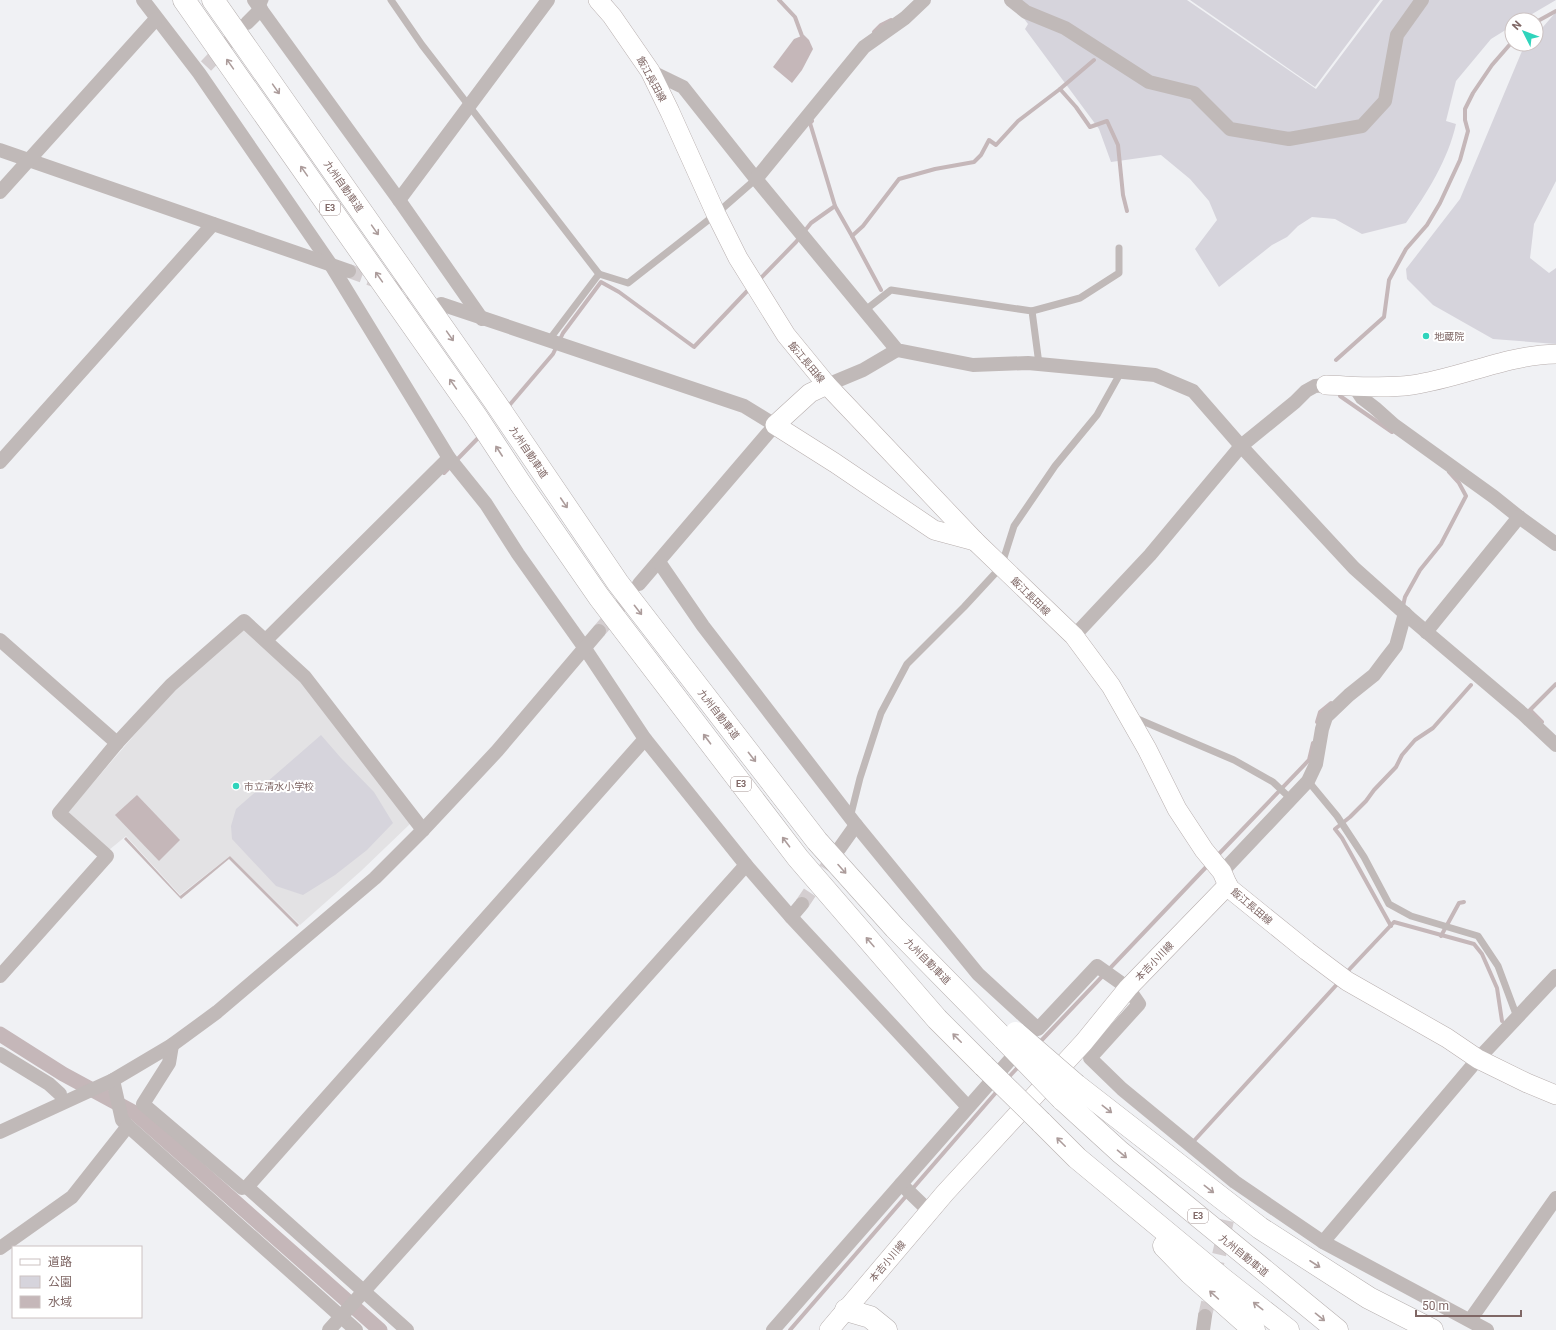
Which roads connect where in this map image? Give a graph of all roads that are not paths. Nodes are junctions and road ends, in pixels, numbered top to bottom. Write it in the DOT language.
graph roads {
  1 [pos="142,0"];
  2 [pos="184,0"];
  3 [pos="213,0"];
  4 [pos="391,0"];
  5 [pos="548,0"];
  6 [pos="598,0"];
  7 [pos="924,0"];
  8 [pos="1011,0"];
  9 [pos="1422,0"];
  10 [pos="260,3"];
  11 [pos="156,19"];
  12 [pos="247,23"];
  13 [pos="650,71"];
  14 [pos="470,106"];
  15 [pos="0,150"];
  16 [pos="28,160"];
  17 [pos="756,179"];
  18 [pos="0,192"];
  19 [pos="399,200"];
  20 [pos="716,214"];
  21 [pos="213,224"];
  22 [pos="1119,248"];
  23 [pos="331,265"];
  24 [pos="349,271"];
  25 [pos="599,274"];
  26 [pos="441,304"];
  27 [pos="864,311"];
  28 [pos="1032,311"];
  29 [pos="482,319"];
  30 [pos="548,340"];
  31 [pos="896,350"];
  32 [pos="1556,354"];
  33 [pos="1039,364"];
  34 [pos="1121,372"];
  35 [pos="827,385"];
  36 [pos="1326,385"];
  37 [pos="1354,386"];
  38 [pos="775,425"];
  39 [pos="1242,446"];
  40 [pos="449,458"];
  41 [pos="0,462"];
  42 [pos="1519,517"];
  43 [pos="975,541"];
  44 [pos="1556,544"];
  45 [pos="659,562"];
  46 [pos="1001,567"];
  47 [pos="639,584"];
  48 [pos="1405,613"];
  49 [pos="598,631"];
  50 [pos="1426,632"];
  51 [pos="1074,636"];
  52 [pos="0,640"];
  53 [pos="266,640"];
  54 [pos="584,647"];
  55 [pos="1128,715"];
  56 [pos="645,739"];
  57 [pos="117,743"];
  58 [pos="1556,746"];
  59 [pos="1308,781"];
  60 [pos="1290,799"];
  61 [pos="853,822"];
  62 [pos="423,830"];
  63 [pos="839,849"];
  64 [pos="746,865"];
  65 [pos="1225,879"];
  66 [pos="802,904"];
  67 [pos="791,917"];
  68 [pos="0,976"];
  69 [pos="1556,976"];
  70 [pos="1128,988"];
  71 [pos="1516,1017"];
  72 [pos="1038,1029"];
  73 [pos="172,1045"];
  74 [pos="0,1054"];
  75 [pos="1478,1059"];
  76 [pos="115,1085"];
  77 [pos="1069,1092"];
  78 [pos="60,1094"];
  79 [pos="1556,1095"];
  80 [pos="968,1107"];
  81 [pos="128,1126"];
  82 [pos="0,1132"];
  83 [pos="1077,1158"];
  84 [pos="1235,1182"];
  85 [pos="901,1184"];
  86 [pos="247,1187"];
  87 [pos="1556,1198"];
  88 [pos="1231,1203"];
  89 [pos="929,1211"];
  90 [pos="1323,1242"];
  91 [pos="0,1248"];
  92 [pos="364,1293"];
  93 [pos="846,1310"];
  94 [pos="1205,1316"];
  95 [pos="342,1317"];
  96 [pos="1470,1320"];
  97 [pos="329,1330"];
  98 [pos="356,1330"];
  99 [pos="407,1330"];
  100 [pos="773,1330"];
  101 [pos="829,1330"];
  102 [pos="855,1330"];
  103 [pos="886,1330"];
  104 [pos="1203,1330"];
  105 [pos="1254,1330"];
  106 [pos="1288,1330"];
  107 [pos="1337,1330"];
  108 [pos="1432,1330"];
  109 [pos="1487,1330"];
  1 -- 11 [label="street"];
  83 -- 2 [label="highway, E3, one-way, bridge"];
  3 -- 77 [label="highway, 九州自動車道 / E3, one-way, bridge"];
  4 -- 14 [label="lane"];
  5 -- 14 [label="street"];
  6 -- 13 [label="main road, 飯江長田線"];
  7 -- 17 [label="street"];
  8 -- 9 [label="street"];
  10 -- 12 [label="street"];
  10 -- 19 [label="street"];
  11 -- 16 [label="street"];
  11 -- 23 [label="street"];
  13 -- 17 [label="street"];
  13 -- 20 [label="main road, 飯江長田線"];
  14 -- 19 [label="street"];
  14 -- 25 [label="lane"];
  15 -- 16 [label="street"];
  16 -- 18 [label="street"];
  16 -- 21 [label="street"];
  17 -- 20 [label="lane"];
  17 -- 27 [label="street"];
  19 -- 29 [label="street"];
  20 -- 25 [label="lane"];
  20 -- 35 [label="main road, 飯江長田線"];
  21 -- 23 [label="street"];
  21 -- 41 [label="street"];
  22 -- 28 [label="lane"];
  23 -- 24 [label="street"];
  23 -- 40 [label="street"];
  25 -- 30 [label="lane"];
  26 -- 29 [label="street"];
  27 -- 28 [label="lane"];
  27 -- 31 [label="street"];
  28 -- 33 [label="lane"];
  29 -- 30 [label="street"];
  30 -- 38 [label="street"];
  31 -- 33 [label="street"];
  31 -- 35 [label="street"];
  32 -- 37 [label="main road"];
  33 -- 34 [label="street"];
  34 -- 39 [label="street"];
  34 -- 46 [label="lane"];
  35 -- 38 [label="main road"];
  35 -- 43 [label="main road, 飯江長田線"];
  36 -- 37 [label="main road"];
  36 -- 39 [label="street"];
  37 -- 42 [label="street"];
  38 -- 43 [label="main road"];
  38 -- 45 [label="street"];
  39 -- 48 [label="street"];
  39 -- 51 [label="street"];
  40 -- 53 [label="street"];
  40 -- 54 [label="street"];
  42 -- 44 [label="street"];
  42 -- 50 [label="street"];
  43 -- 46 [label="main road, 飯江長田線"];
  45 -- 47 [label="street"];
  45 -- 61 [label="street"];
  46 -- 51 [label="main road, 飯江長田線"];
  46 -- 61 [label="lane"];
  48 -- 50 [label="street"];
  48 -- 59 [label="street"];
  49 -- 54 [label="street"];
  50 -- 58 [label="street"];
  51 -- 55 [label="main road, 飯江長田線"];
  52 -- 57 [label="street"];
  53 -- 57 [label="street"];
  53 -- 62 [label="street"];
  54 -- 56 [label="street"];
  54 -- 62 [label="street"];
  55 -- 60 [label="lane"];
  55 -- 65 [label="main road, 飯江長田線"];
  56 -- 64 [label="street"];
  56 -- 86 [label="street"];
  57 -- 68 [label="street"];
  59 -- 60 [label="street"];
  59 -- 71 [label="lane"];
  60 -- 65 [label="street"];
  61 -- 63 [label="street"];
  61 -- 72 [label="street"];
  62 -- 73 [label="street"];
  64 -- 67 [label="street"];
  64 -- 92 [label="street"];
  65 -- 70 [label="main road, 本吉小川線"];
  65 -- 75 [label="main road, 飯江長田線"];
  66 -- 67 [label="street"];
  67 -- 80 [label="street"];
  69 -- 71 [label="street"];
  70 -- 72 [label="street"];
  70 -- 84 [label="street"];
  70 -- 89 [label="main road, 本吉小川線"];
  71 -- 75 [label="street"];
  72 -- 80 [label="street"];
  73 -- 76 [label="street"];
  73 -- 86 [label="street"];
  74 -- 78 [label="street"];
  75 -- 79 [label="main road, 飯江長田線"];
  75 -- 90 [label="street"];
  76 -- 81 [label="street"];
  76 -- 82 [label="street"];
  77 -- 107 [label="highway, 九州自動車道 / E3, one-way"];
  77 -- 108 [label="highway, one-way"];
  80 -- 85 [label="street"];
  81 -- 91 [label="street"];
  81 -- 95 [label="street"];
  105 -- 83 [label="highway, one-way"];
  106 -- 83 [label="highway, E3, one-way"];
  84 -- 88 [label="street"];
  84 -- 90 [label="street"];
  85 -- 89 [label="street"];
  85 -- 100 [label="street"];
  86 -- 92 [label="street"];
  87 -- 96 [label="street"];
  89 -- 93 [label="main road, 本吉小川線"];
  90 -- 96 [label="street"];
  92 -- 95 [label="street"];
  92 -- 99 [label="street"];
  93 -- 101 [label="main road, 本吉小川線"];
  93 -- 102 [label="highway"];
  93 -- 103 [label="highway"];
  94 -- 104 [label="street"];
  95 -- 97 [label="street"];
  95 -- 98 [label="street"];
  96 -- 109 [label="street"];
}
